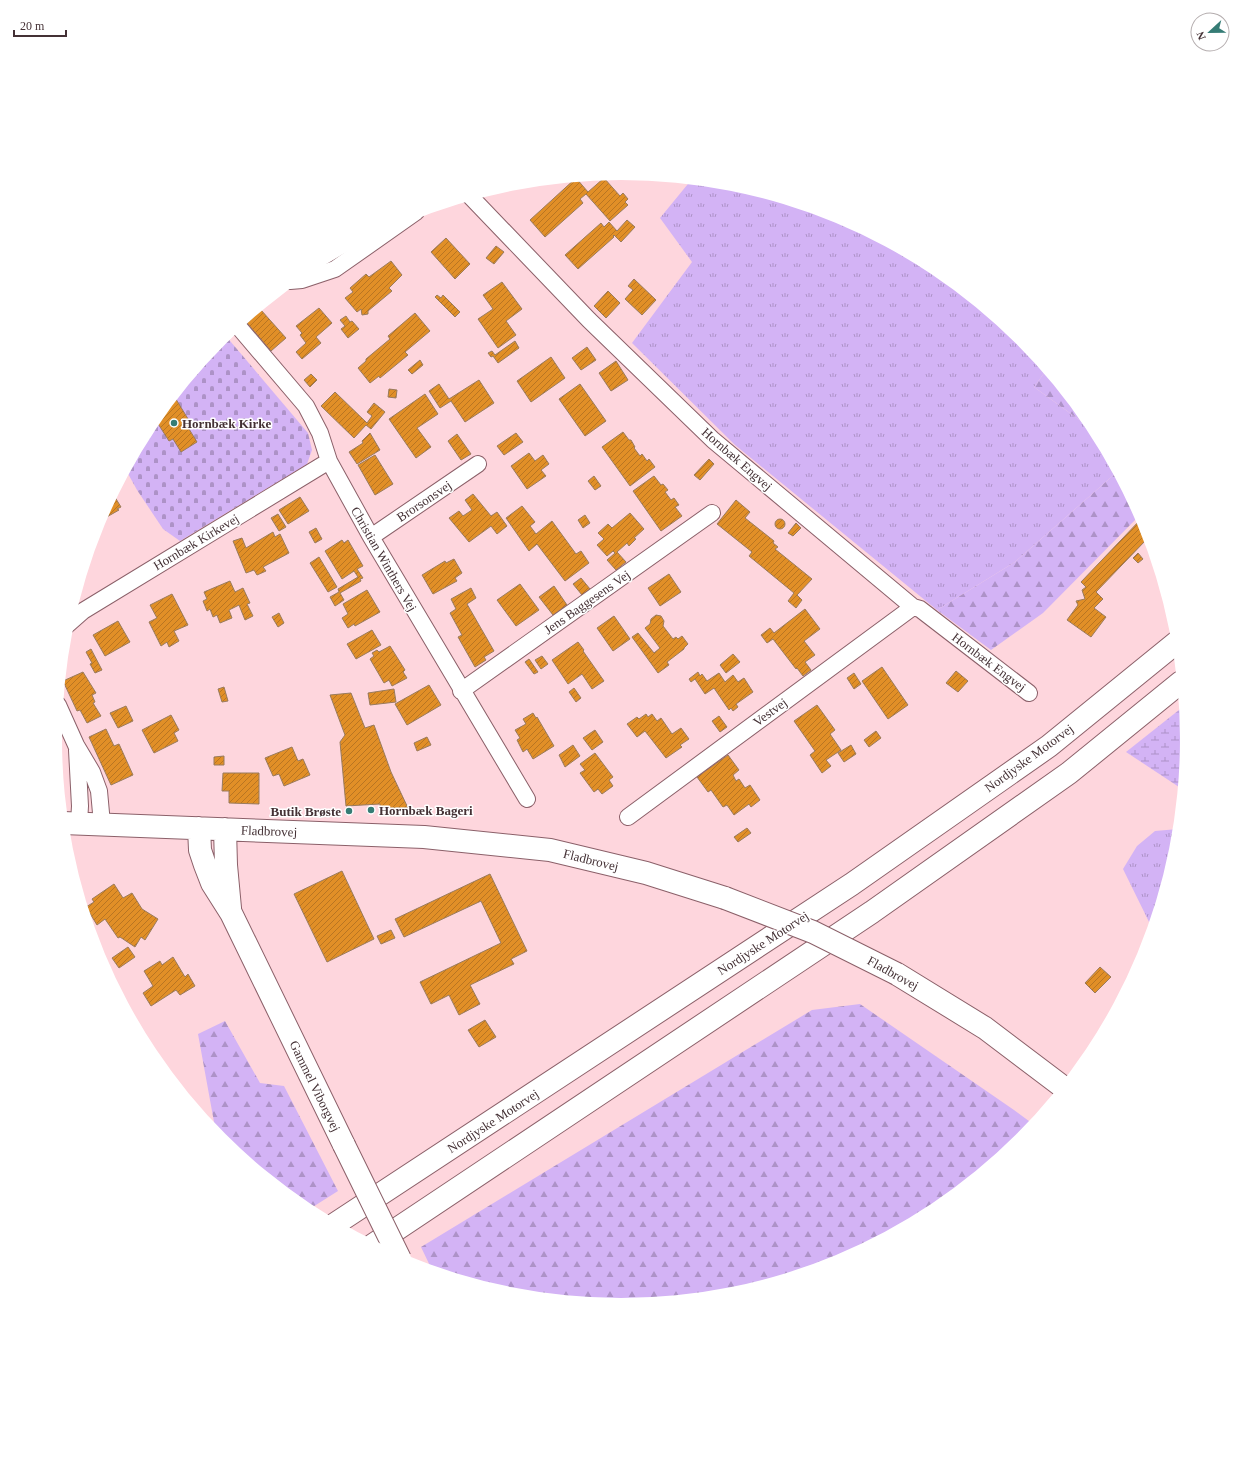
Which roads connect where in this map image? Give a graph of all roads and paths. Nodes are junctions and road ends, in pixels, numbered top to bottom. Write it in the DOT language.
graph roads {
  1 [pos="474,200"];
  2 [pos="392,229"];
  3 [pos="302,280"];
  4 [pos="240,329"];
  5 [pos="329,461"];
  6 [pos="478,464"];
  7 [pos="712,513"];
  8 [pos="370,537"];
  9 [pos="913,607"];
  10 [pos="75,618"];
  11 [pos="1172,647"];
  12 [pos="1177,685"];
  13 [pos="461,691"];
  14 [pos="1029,693"];
  15 [pos="63,715"];
  16 [pos="76,745"];
  17 [pos="527,799"];
  18 [pos="628,817"];
  19 [pos="71,823"];
  20 [pos="102,824"];
  21 [pos="199,828"];
  22 [pos="225,829"];
  23 [pos="231,913"];
  24 [pos="1060,1084"];
  25 [pos="404,1179"];
  26 [pos="335,1219"];
  27 [pos="339,1222"];
  28 [pos="378,1242"];
  29 [pos="395,1250"];
  1 -- 9 [label="street, Hornbæk Engvej"];
  2 -- 3 [label="street"];
  4 -- 5 [label="street, Christian Winthers Vej"];
  5 -- 8 [label="street, Christian Winthers Vej"];
  5 -- 10 [label="street, Hornbæk Kirkevej"];
  6 -- 8 [label="street, Brorsonsvej"];
  7 -- 13 [label="street, Jens Baggesens Vej"];
  8 -- 13 [label="street, Christian Winthers Vej"];
  9 -- 14 [label="street, Hornbæk Engvej"];
  9 -- 18 [label="street, Vestvej"];
  11 -- 25 [label="main road, Nordjyske Motorvej"];
  12 -- 28 [label="main road"];
  13 -- 17 [label="street, Christian Winthers Vej"];
  15 -- 16 [label="street"];
  16 -- 19 [label="street"];
  16 -- 20 [label="street"];
  19 -- 20 [label="main road, Fladbrovej"];
  20 -- 21 [label="main road, Fladbrovej"];
  21 -- 22 [label="main road, Fladbrovej"];
  21 -- 23 [label="main road, Gammel Viborgvej"];
  22 -- 23 [label="main road, Gammel Viborgvej"];
  22 -- 24 [label="main road, Fladbrovej, bridge"];
  23 -- 29 [label="main road, Gammel Viborgvej, bridge"];
  25 -- 26 [label="main road"];
  25 -- 27 [label="main road, Nordjyske Motorvej"];
}
